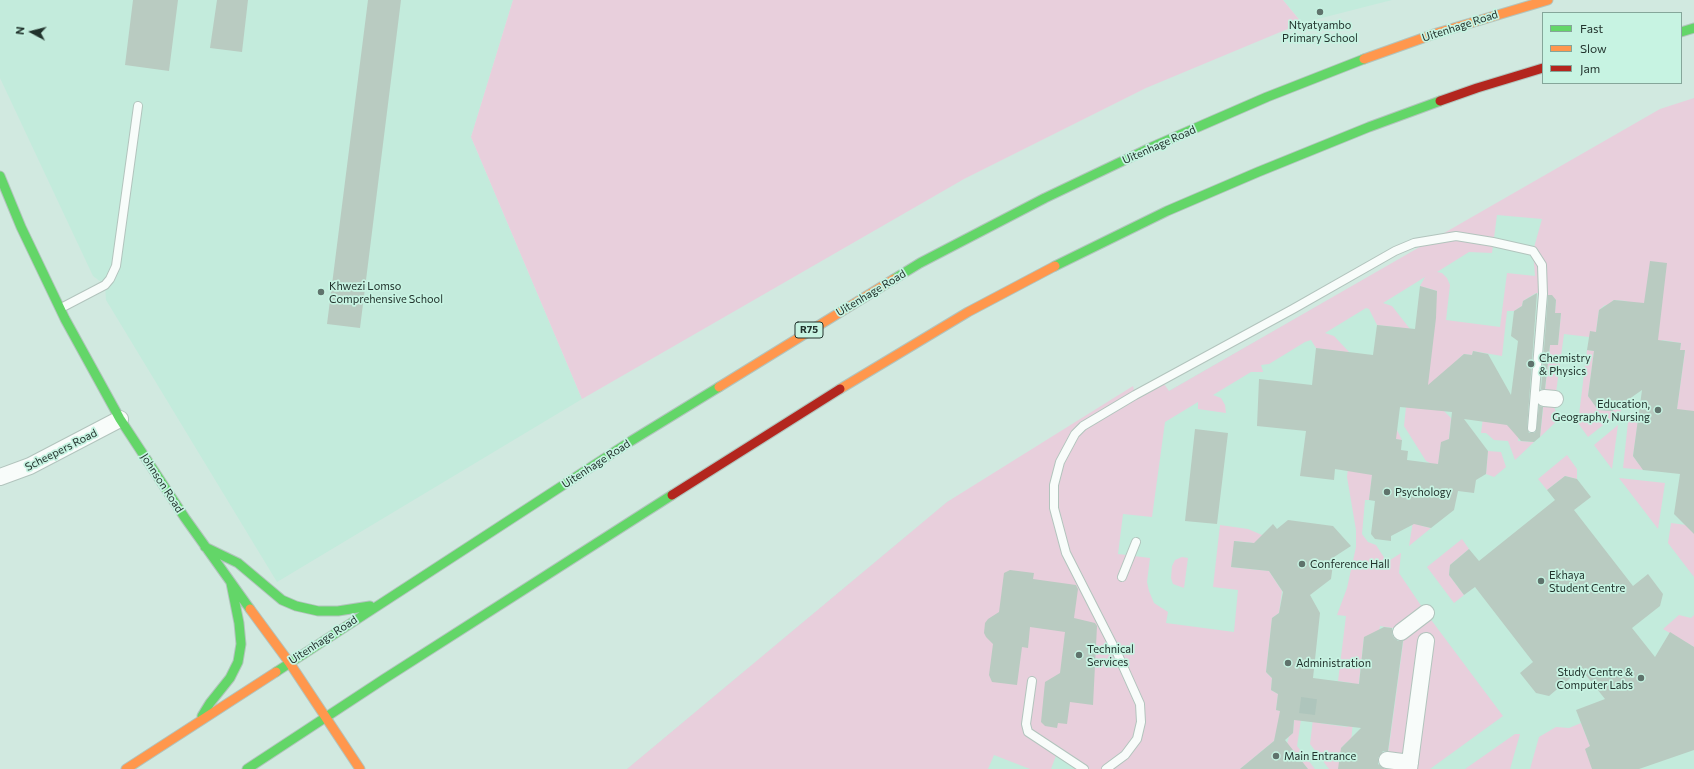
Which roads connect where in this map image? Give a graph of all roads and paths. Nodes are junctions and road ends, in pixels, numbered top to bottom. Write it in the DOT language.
graph roads {
  1 [pos="1548,0"];
  2 [pos="1694,28"];
  3 [pos="1682,32"];
  4 [pos="1542,68"];
  5 [pos="138,106"];
  6 [pos="0,176"];
  7 [pos="60,309"];
  8 [pos="120,419"];
  9 [pos="1532,428"];
  10 [pos="0,477"];
  11 [pos="1136,542"];
  12 [pos="205,546"];
  13 [pos="1122,577"];
  14 [pos="231,583"];
  15 [pos="378,604"];
  16 [pos="1426,613"];
  17 [pos="1401,632"];
  18 [pos="1426,641"];
  19 [pos="289,662"];
  20 [pos="1032,681"];
  21 [pos="325,718"];
  22 [pos="198,724"];
  23 [pos="1387,760"];
  24 [pos="1409,766"];
  25 [pos="126,769"];
  26 [pos="247,769"];
  27 [pos="360,769"];
  28 [pos="1084,769"];
  29 [pos="1106,769"];
  1 -- 15 [label="main road, Uitenhage Road / R75"];
  2 -- 3 [label="main road"];
  4 -- 21 [label="main road"];
  5 -- 7 [label="lane"];
  6 -- 7 [label="main road, Johnson Road"];
  7 -- 8 [label="main road, Johnson Road"];
  8 -- 10 [label="street, Scheepers Road"];
  8 -- 12 [label="main road, Johnson Road"];
  9 -- 29 [label="lane"];
  11 -- 13 [label="lane"];
  12 -- 14 [label="main road, Johnson Road"];
  12 -- 15 [label="main road"];
  14 -- 19 [label="main road, Johnson Road"];
  14 -- 22 [label="main road"];
  15 -- 19 [label="main road, Uitenhage Road / R75"];
  16 -- 17 [label="street"];
  18 -- 24 [label="street"];
  19 -- 21 [label="main road, Johnson Road"];
  19 -- 22 [label="main road, Uitenhage Road / R75"];
  20 -- 28 [label="lane"];
  21 -- 26 [label="main road"];
  21 -- 27 [label="main road, Johnson Road"];
  22 -- 25 [label="main road, Uitenhage Road / R75"];
  23 -- 24 [label="street"];
}
